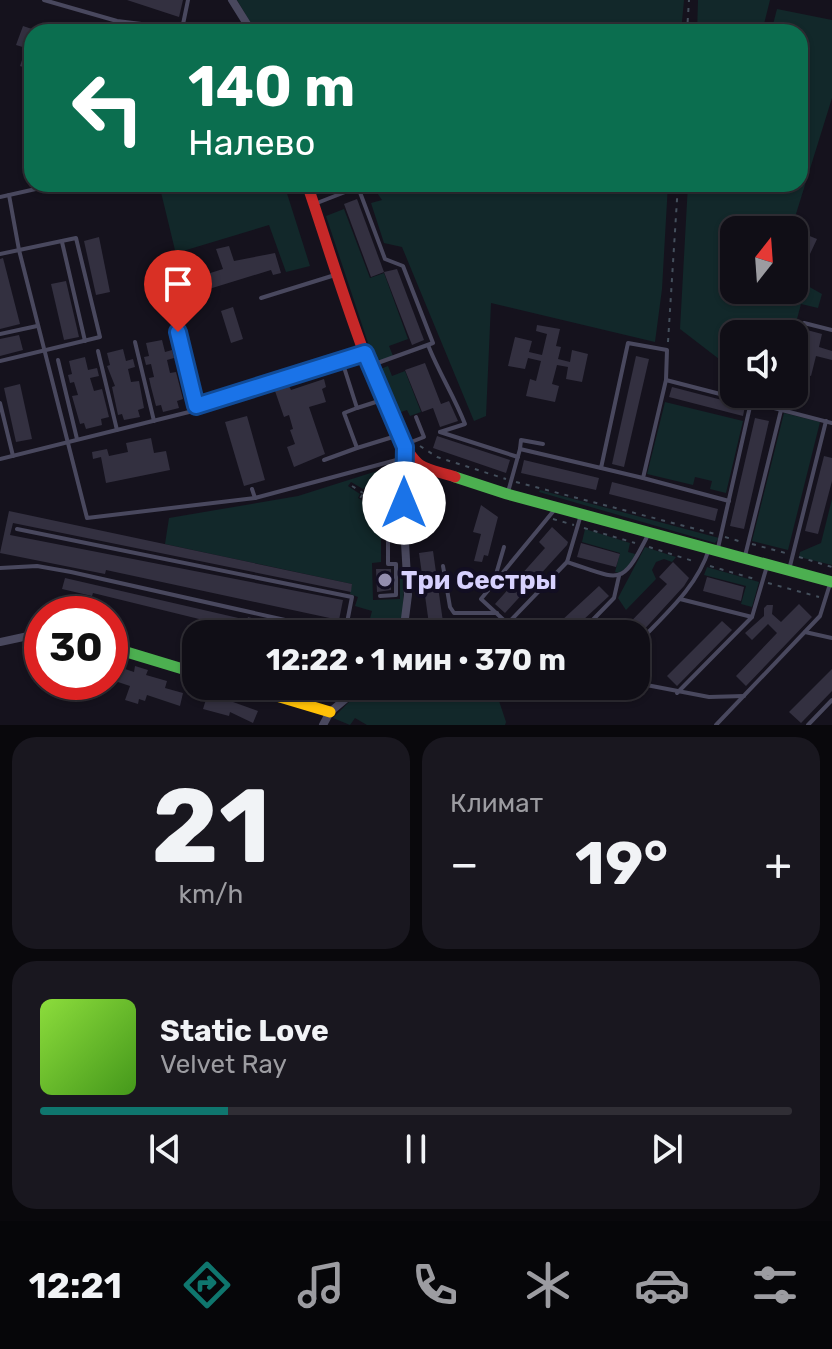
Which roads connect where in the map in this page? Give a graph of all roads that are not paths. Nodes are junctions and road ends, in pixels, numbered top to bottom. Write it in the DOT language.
graph roads {
  1 [pos="44,0"];
  2 [pos="188,0"];
  3 [pos="232,0"];
  4 [pos="141,24"];
  5 [pos="183,24"];
  6 [pos="247,24"];
  7 [pos="24,192"];
  8 [pos="310,192"];
  9 [pos="345,192"];
  10 [pos="360,192"];
  11 [pos="9,195"];
  12 [pos="0,197"];
  13 [pos="314,204"];
  14 [pos="61,241"];
  15 [pos="19,250"];
  16 [pos="0,254"];
  17 [pos="338,274"];
  18 [pos="261,298"];
  19 [pos="808,324"];
  20 [pos="38,325"];
  21 [pos="832,330"];
  22 [pos="178,332"];
  23 [pos="0,334"];
  24 [pos="85,341"];
  25 [pos="135,342"];
  26 [pos="428,345"];
  27 [pos="44,350"];
  28 [pos="98,351"];
  29 [pos="365,353"];
  30 [pos="58,360"];
  31 [pos="0,361"];
  32 [pos="342,361"];
  33 [pos="370,366"];
  34 [pos="666,380"];
  35 [pos="720,394"];
  36 [pos="384,400"];
  37 [pos="0,403"];
  38 [pos="196,406"];
  39 [pos="357,408"];
  40 [pos="750,408"];
  41 [pos="774,408"];
  42 [pos="781,410"];
  43 [pos="416,417"];
  44 [pos="154,421"];
  45 [pos="829,422"];
  46 [pos="117,430"];
  47 [pos="77,439"];
  48 [pos="67,442"];
  49 [pos="543,444"];
  50 [pos="403,446"];
  51 [pos="357,448"];
  52 [pos="520,449"];
  53 [pos="13,456"];
  54 [pos="518,457"];
  55 [pos="0,459"];
  56 [pos="324,460"];
  57 [pos="601,468"];
  58 [pos="428,469"];
  59 [pos="643,478"];
  60 [pos="252,489"];
  61 [pos="507,494"];
  62 [pos="255,498"];
  63 [pos="729,501"];
  64 [pos="557,507"];
  65 [pos="581,514"];
  66 [pos="399,526"];
  67 [pos="17,529"];
  68 [pos="650,531"];
  69 [pos="404,536"];
  70 [pos="504,547"];
  71 [pos="713,549"];
  72 [pos="745,558"];
  73 [pos="567,562"];
  74 [pos="767,564"];
  75 [pos="443,566"];
  76 [pos="0,568"];
  77 [pos="789,570"];
  78 [pos="619,576"];
  79 [pos="831,582"];
  80 [pos="494,583"];
  81 [pos="380,596"];
  82 [pos="680,599"];
  83 [pos="497,613"];
  84 [pos="752,617"];
  85 [pos="285,620"];
  86 [pos="349,620"];
  87 [pos="405,620"];
  88 [pos="506,620"];
  89 [pos="515,620"];
  90 [pos="592,620"];
  91 [pos="650,630"];
  92 [pos="805,632"];
  93 [pos="24,637"];
  94 [pos="832,638"];
  95 [pos="0,642"];
  96 [pos="128,652"];
  97 [pos="182,669"];
  98 [pos="650,686"];
  99 [pos="677,693"];
  100 [pos="745,696"];
  101 [pos="290,700"];
  102 [pos="344,700"];
  103 [pos="832,700"];
  104 [pos="330,712"];
  105 [pos="323,725"];
  106 [pos="716,725"];
  107 [pos="808,725"];
  1 -- 4 [label="lane"];
  2 -- 5 [label="lane"];
  3 -- 6 [label="street"];
  7 -- 11 [label="lane"];
  8 -- 13 [label="street"];
  9 -- 13 [label="lane"];
  10 -- 26 [label="lane"];
  11 -- 12 [label="lane"];
  11 -- 15 [label="lane"];
  13 -- 17 [label="street"];
  14 -- 15 [label="lane"];
  14 -- 24 [label="lane"];
  14 -- 24 [label="lane"];
  15 -- 16 [label="lane"];
  15 -- 20 [label="lane"];
  17 -- 18 [label="lane"];
  17 -- 29 [label="street"];
  19 -- 21 [label="lane"];
  20 -- 23 [label="lane"];
  20 -- 27 [label="lane"];
  22 -- 38 [label="lane"];
  24 -- 27 [label="lane"];
  25 -- 44 [label="lane"];
  26 -- 33 [label="lane"];
  26 -- 54 [label="lane"];
  27 -- 31 [label="lane"];
  27 -- 48 [label="lane"];
  28 -- 46 [label="lane"];
  29 -- 32 [label="lane"];
  29 -- 33 [label="street"];
  30 -- 47 [label="lane"];
  32 -- 38 [label="lane"];
  32 -- 39 [label="lane"];
  33 -- 36 [label="street"];
  34 -- 35 [label="lane"];
  34 -- 57 [label="lane"];
  34 -- 59 [label="lane"];
  36 -- 39 [label="lane"];
  36 -- 50 [label="street"];
  37 -- 53 [label="lane"];
  38 -- 44 [label="lane"];
  39 -- 51 [label="lane"];
  40 -- 63 [label="lane"];
  41 -- 42 [label="lane"];
  42 -- 45 [label="lane"];
  42 -- 72 [label="lane"];
  43 -- 50 [label="lane"];
  44 -- 46 [label="lane"];
  45 -- 77 [label="lane"];
  46 -- 47 [label="lane"];
  47 -- 48 [label="lane"];
  48 -- 53 [label="lane"];
  48 -- 62 [label="lane"];
  49 -- 52 [label="lane"];
  50 -- 51 [label="lane"];
  50 -- 58 [label="street"];
  50 -- 62 [label="lane"];
  50 -- 66 [label="street"];
  51 -- 56 [label="lane"];
  52 -- 54 [label="lane"];
  52 -- 57 [label="lane"];
  53 -- 55 [label="lane"];
  54 -- 61 [label="lane"];
  57 -- 59 [label="lane"];
  58 -- 61 [label="street"];
  58 -- 66 [label="street"];
  59 -- 63 [label="lane"];
  60 -- 62 [label="lane"];
  61 -- 64 [label="street"];
  63 -- 71 [label="lane"];
  64 -- 65 [label="street"];
  64 -- 80 [label="lane"];
  65 -- 68 [label="street"];
  65 -- 73 [label="lane"];
  66 -- 69 [label="street"];
  67 -- 86 [label="lane"];
  68 -- 71 [label="street"];
  68 -- 78 [label="lane"];
  69 -- 81 [label="lane"];
  69 -- 87 [label="street"];
  70 -- 80 [label="lane"];
  71 -- 72 [label="street"];
  71 -- 82 [label="lane"];
  72 -- 74 [label="street"];
  73 -- 78 [label="lane"];
  73 -- 89 [label="lane"];
  74 -- 77 [label="street"];
  74 -- 84 [label="lane"];
  75 -- 83 [label="lane"];
  76 -- 85 [label="lane"];
  77 -- 79 [label="street"];
  78 -- 90 [label="lane"];
  79 -- 92 [label="lane"];
  80 -- 83 [label="lane"];
  82 -- 84 [label="lane"];
  82 -- 91 [label="lane"];
  83 -- 88 [label="lane"];
  84 -- 99 [label="lane"];
  92 -- 94 [label="lane"];
  92 -- 100 [label="lane"];
  93 -- 95 [label="street"];
  96 -- 97 [label="street"];
  98 -- 99 [label="lane"];
  99 -- 100 [label="lane"];
  100 -- 106 [label="lane"];
  101 -- 104 [label="street"];
  102 -- 104 [label="street"];
  103 -- 107 [label="lane"];
  104 -- 105 [label="street"];
}
